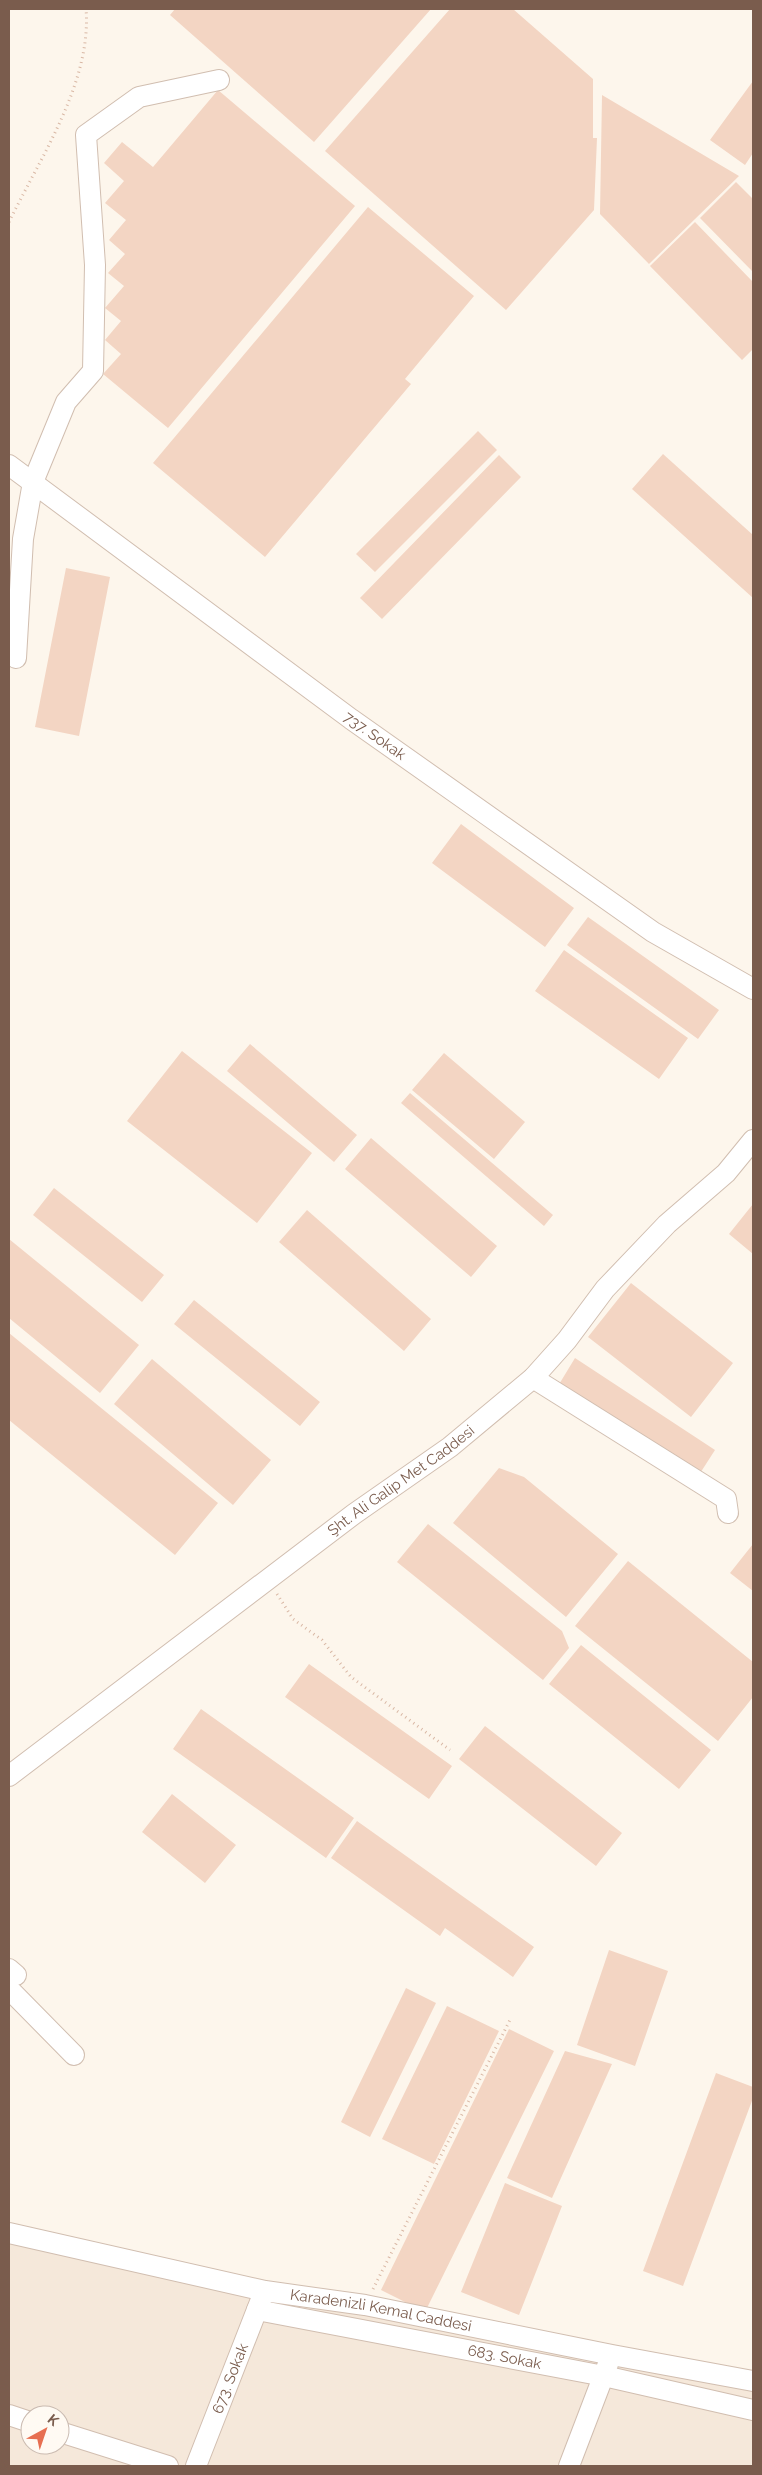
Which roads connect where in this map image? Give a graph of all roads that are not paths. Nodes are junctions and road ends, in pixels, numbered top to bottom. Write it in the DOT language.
graph roads {
  1 [pos="219,80"];
  2 [pos="9,465"];
  3 [pos="33,482"];
  4 [pos="16,658"];
  5 [pos="753,989"];
  6 [pos="753,1140"];
  7 [pos="533,1378"];
  8 [pos="728,1513"];
  9 [pos="9,1776"];
  10 [pos="11,1978"];
  11 [pos="74,2055"];
  12 [pos="9,2233"];
  13 [pos="264,2290"];
  14 [pos="257,2310"];
  15 [pos="612,2356"];
  16 [pos="604,2376"];
  17 [pos="753,2380"];
  18 [pos="753,2410"];
  19 [pos="70,2435"];
  20 [pos="168,2466"];
  21 [pos="196,2466"];
  22 [pos="569,2466"];
  1 -- 3 [label="street"];
  2 -- 3 [label="street, 737. Sokak"];
  3 -- 4 [label="street"];
  3 -- 5 [label="street, 737. Sokak"];
  6 -- 7 [label="street, Şht. Ali Galip Met Caddesi"];
  7 -- 8 [label="street"];
  7 -- 9 [label="street, Şht. Ali Galip Met Caddesi"];
  10 -- 11 [label="street"];
  12 -- 13 [label="street, Karadenizli Kemal Caddesi"];
  13 -- 14 [label="street, 673. Sokak"];
  13 -- 15 [label="street, Karadenizli Kemal Caddesi"];
  14 -- 16 [label="street, 683. Sokak"];
  14 -- 21 [label="street, 673. Sokak"];
  15 -- 16 [label="street"];
  15 -- 17 [label="street, Karadenizli Kemal Caddesi"];
  16 -- 18 [label="street, 683. Sokak"];
  16 -- 22 [label="street"];
  19 -- 20 [label="street"];
}
